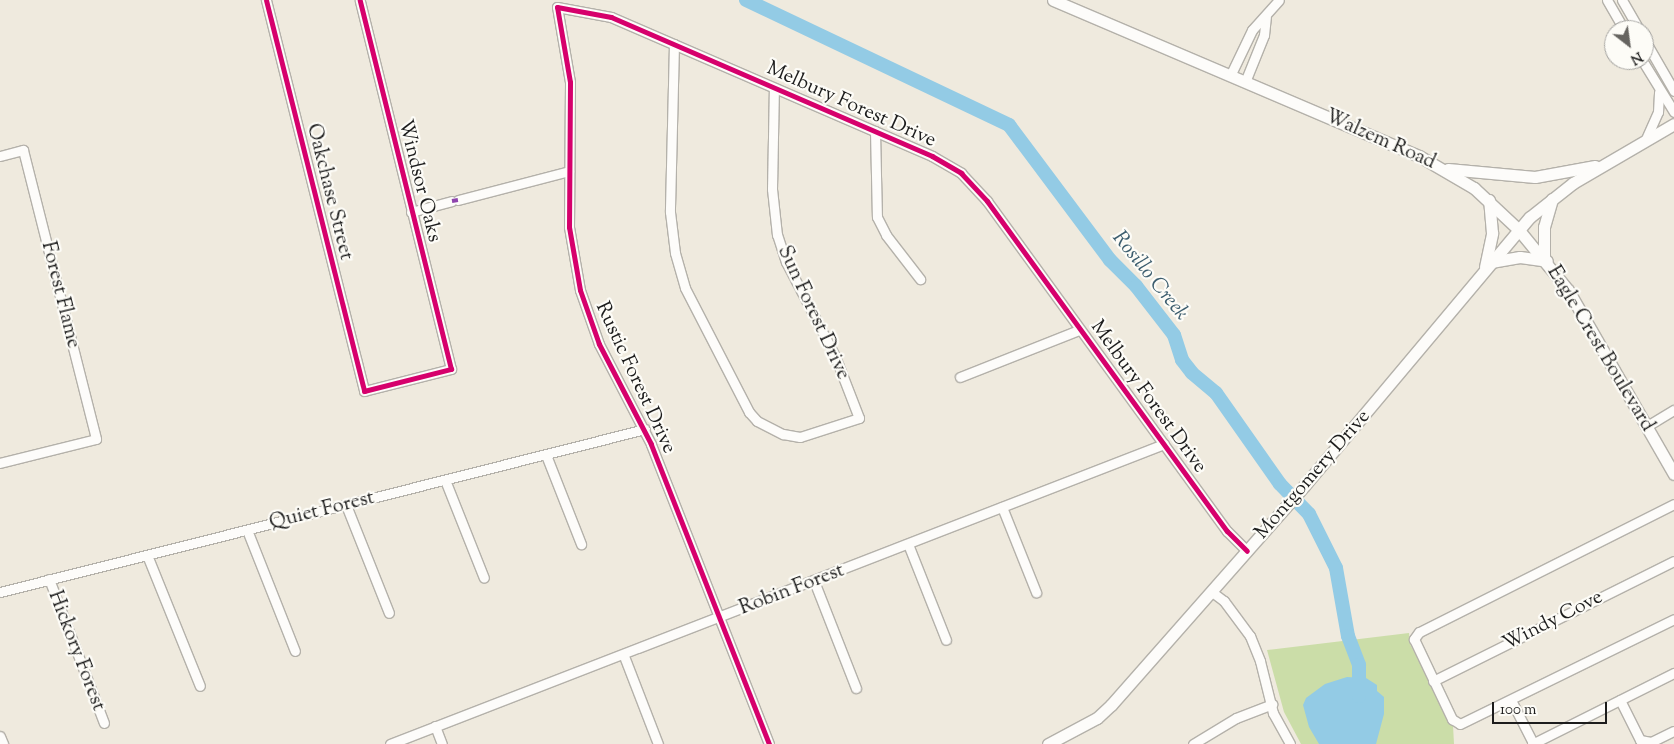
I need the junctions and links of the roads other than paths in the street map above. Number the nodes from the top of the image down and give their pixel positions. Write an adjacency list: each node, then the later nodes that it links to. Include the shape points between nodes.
1 (266, 0): 37 (street, Oakchase Street, via 364,391)
2 (360, 0): 31 (street, Windsor Oaks)
3 (1053, 0): 14 (main road, Walzem Road)
4 (1279, 0): 8 (street)
5 (1607, 0): 9 (street)
6 (1622, 0): 10 (street)
7 (557, 7): 11 (street, Melbury Forest Drive, via 611,17); 28 (street, Rustic Forest Drive, via 570,82)
8 (1266, 18): 14 (street, via 1252,30); 16 (street, via 1264,35)
9 (1618, 20)
10 (1633, 20)
11 (674, 44): 18 (street, Melbury Forest Drive); 18 (street, Sun Forest Drive, via 671,228 678,266 697,313 743,404 757,421 783,434 800,437 859,418 835,356 786,262 777,235 772,189)
12 (1654, 57): 15 (street)
13 (1648, 70): 19 (street)
14 (1230, 76): 16 (main road, Walzem Road)
15 (1665, 76): 17 (street); 20 (street)
16 (1245, 82): 27 (main road, Walzem Road)
17 (1674, 82)
18 (774, 88): 23 (street, Melbury Forest Drive)
19 (1659, 90): 21 (street); 24 (street, via 1658,112)
20 (1674, 91)
21 (1674, 112)
22 (1674, 124): 24 (main road)
23 (875, 131): 35 (street, via 877,217 886,235); 36 (street, Melbury Forest Drive, via 932,156 966,178)
24 (1645, 141): 26 (main road)
25 (0, 156): 44 (street, Forest Flame, via 23,150 96,439)
26 (1606, 163): 27 (main road, via 1534,177); 29 (main road)
27 (1446, 169): 30 (main road, Walzem Road)
28 (569, 171): 31 (street); 41 (street, Rustic Forest Drive, via 572,254 587,313 605,356)
29 (1552, 199): 32 (main road); 33 (main road, via 1544,227)
30 (1489, 200): 32 (main road, Walzem Road); 34 (main road, via 1492,233)
31 (411, 212): 37 (street, Windsor Oaks)
32 (1518, 229): 33 (main road, Eagle Crest Boulevard); 34 (main road, Montgomery Drive)
33 (1546, 260): 34 (main road, via 1520,256); 40 (main road, Eagle Crest Boulevard, via 1568,290)
34 (1488, 266): 53 (main road, Montgomery Drive)
35 (920, 279)
36 (1080, 330): 38 (street); 42 (street, Melbury Forest Drive)
37 (451, 369)
38 (960, 377)
39 (1674, 410): 40 (street)
40 (1646, 426): 45 (main road, Eagle Crest Boulevard)
41 (645, 429): 43 (street, Quiet Forest); 63 (street, Rustic Forest Drive)
42 (1164, 444): 49 (street, Robin Forest); 53 (street, Melbury Forest Drive, via 1235,541)
43 (546, 454): 46 (street, Quiet Forest); 51 (street)
44 (0, 463)
45 (1674, 474)
46 (445, 480): 47 (street, Quiet Forest); 56 (street)
47 (346, 504): 50 (street, Quiet Forest); 62 (street)
48 (1674, 504): 69 (street, via 1419,632 1414,636 1415,643)
49 (1002, 507): 52 (street, Robin Forest); 60 (street)
50 (247, 530): 54 (street, Quiet Forest); 66 (street)
51 (582, 544)
52 (908, 544): 58 (street, Robin Forest); 65 (street)
53 (1247, 551): 61 (main road, Montgomery Drive)
54 (147, 555): 57 (street, Quiet Forest); 70 (street)
55 (1674, 561): 69 (street, Windy Cove)
56 (484, 578)
57 (49, 579): 59 (street, Quiet Forest); 75 (street, Hickory Forest)
58 (814, 581): 63 (street, Robin Forest); 71 (street)
59 (0, 592)
60 (1036, 592)
61 (1212, 592): 74 (street, via 1224,601 1250,636); 84 (main road, Montgomery Drive, via 1097,718)
62 (388, 613)
63 (719, 618): 67 (street, Robin Forest); 83 (street, Rustic Forest Drive)
64 (1674, 619): 72 (street)
65 (946, 640)
66 (294, 651)
67 (624, 656): 76 (street, Robin Forest); 82 (street)
68 (1674, 674): 73 (street)
69 (1433, 682): 72 (street, via 1455,722 1477,717)
70 (200, 686)
71 (856, 688)
72 (1511, 700): 87 (street)
73 (1620, 700): 77 (street, via 1640,740 1651,742); 87 (street)
74 (1272, 704): 85 (street, via 1236,718); 86 (street)
75 (104, 723)
76 (435, 726): 80 (street, Robin Forest); 81 (street)
77 (1674, 731)
78 (0, 737): 79 (street)
79 (3, 744)
80 (390, 744)
81 (442, 744)
82 (658, 744)
83 (769, 744)
84 (1048, 744)
85 (1193, 744)
86 (1290, 744)
87 (1532, 744)

